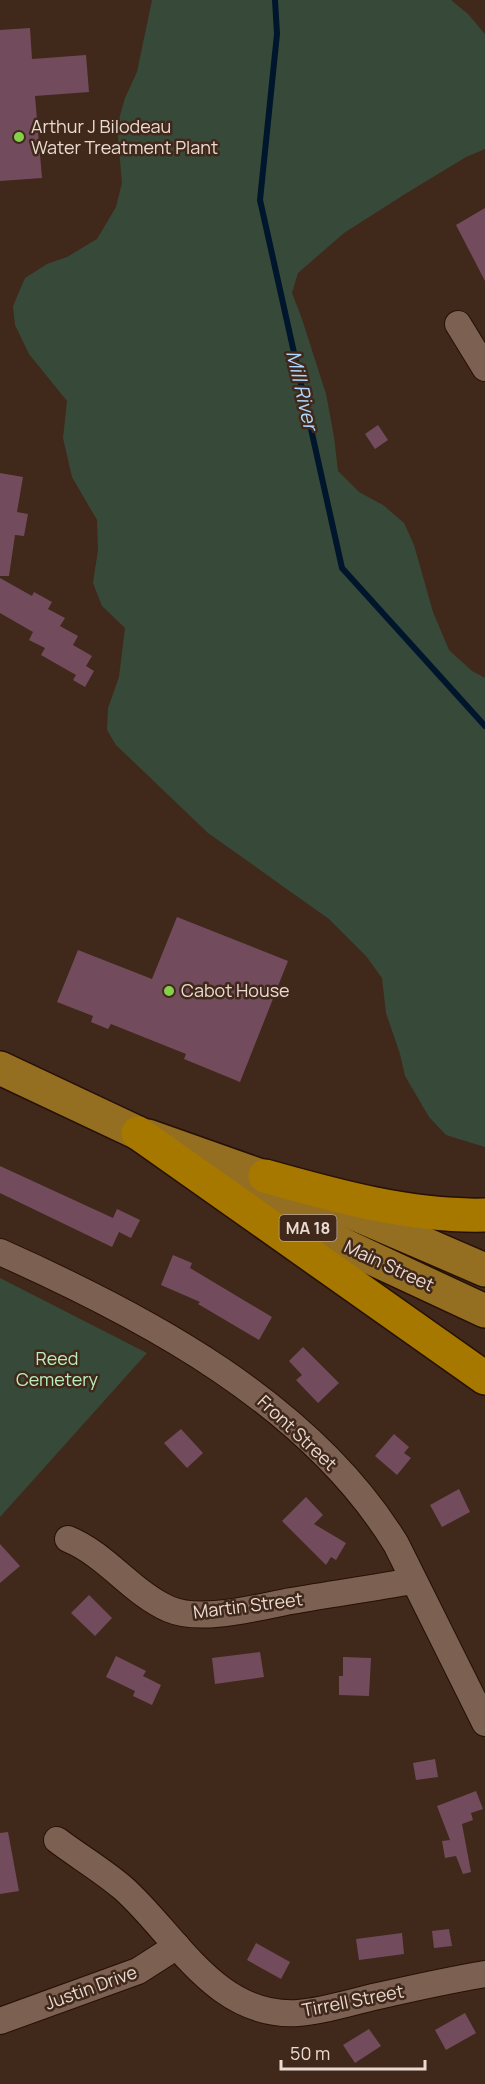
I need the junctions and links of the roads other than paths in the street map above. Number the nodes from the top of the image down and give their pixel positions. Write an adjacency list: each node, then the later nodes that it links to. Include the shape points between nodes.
1 (458, 324): 2 (street)
2 (485, 368)
3 (0, 1068): 4 (main road, Main Street / MA 18)
4 (138, 1133): 5 (main road, Main Street / MA 18); 9 (main road, Main Street / MA 18, via 290,1219); 10 (highway)
5 (265, 1176): 6 (highway, via 401,1208); 8 (main road, Main Street / MA 18)
6 (485, 1215)
7 (0, 1252): 12 (street, Front Street, via 125,1313 259,1397 360,1492 396,1544)
8 (485, 1270)
9 (485, 1311)
10 (485, 1378)
11 (68, 1539): 12 (street, Martin Street, via 90,1550 158,1603 190,1614 228,1612)
12 (413, 1581): 13 (street, Front Street)
13 (485, 1723)
14 (57, 1840): 15 (street, Tirrell Street, via 123,1888)
15 (177, 1946): 16 (street, Tirrell Street, via 232,1997 275,2012 322,2009); 17 (street, Justin Drive, via 138,1971)
16 (485, 1974)
17 (0, 2021)

